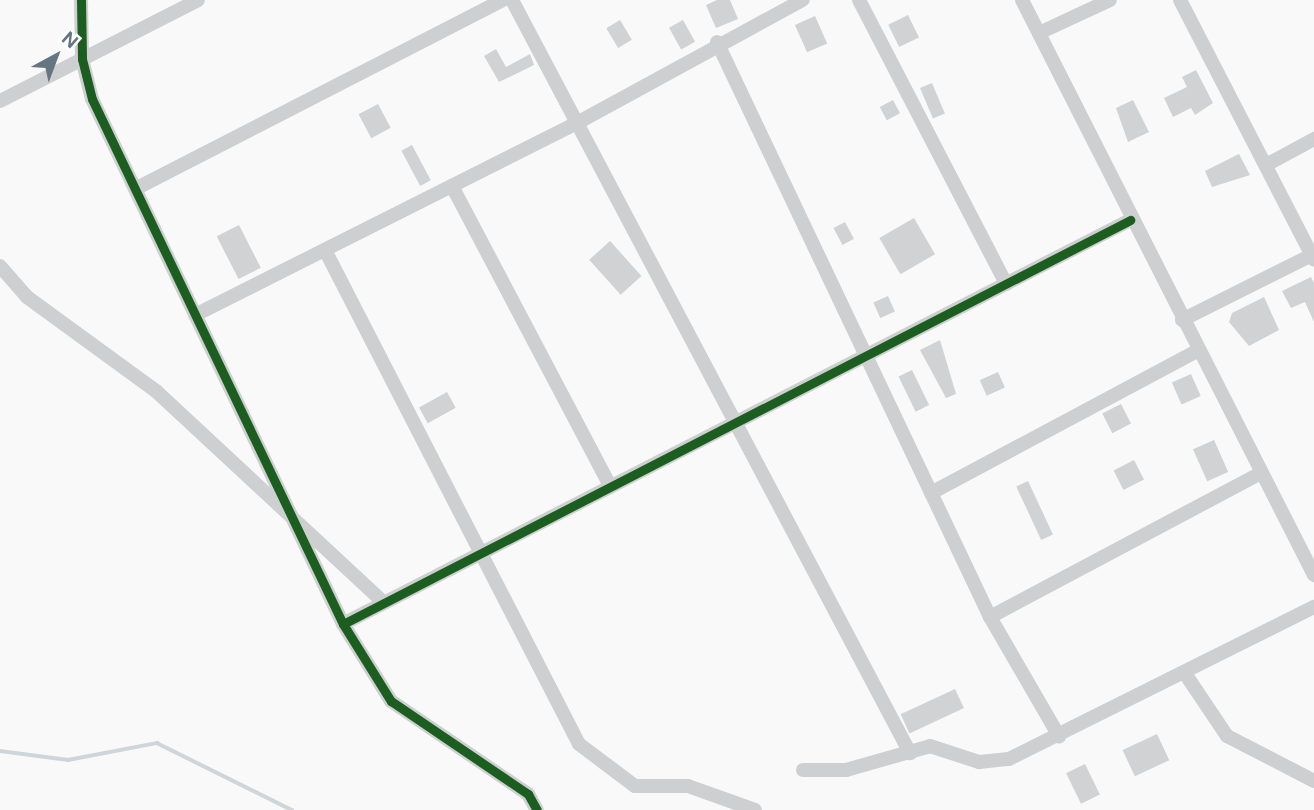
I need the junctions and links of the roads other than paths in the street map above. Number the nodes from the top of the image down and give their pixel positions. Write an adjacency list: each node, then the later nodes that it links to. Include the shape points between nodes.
1 (81, 0): 12 (street)
2 (198, 0): 12 (street)
3 (502, 0): 18 (street)
4 (512, 0): 14 (street)
5 (803, 0): 11 (street)
6 (859, 0): 23 (street)
7 (1022, 0): 10 (street)
8 (1110, 0): 10 (street)
9 (1180, 0): 16 (street)
10 (1039, 33): 19 (street)
11 (717, 42): 14 (street); 27 (street)
12 (82, 59): 13 (street); 18 (street, via 92,99)
13 (0, 101)
14 (577, 123): 17 (street); 28 (street)
15 (1314, 139): 16 (street)
16 (1266, 164): 21 (street)
17 (452, 186): 20 (street); 30 (street)
18 (135, 189): 24 (street)
19 (1130, 220): 23 (street); 25 (street)
20 (325, 250): 24 (street); 33 (street)
21 (1313, 256): 25 (street)
22 (0, 266): 32 (street, via 27,297 156,391)
23 (1006, 284): 27 (street)
24 (195, 316): 32 (street)
25 (1182, 320): 26 (street)
26 (1198, 351): 29 (street); 31 (street)
27 (866, 356): 28 (street); 31 (street)
28 (736, 423): 30 (street); 41 (street)
29 (1259, 474): 34 (street); 37 (street)
30 (611, 487): 33 (street)
31 (931, 493): 37 (street)
32 (296, 525): 35 (street); 38 (street)
33 (479, 554): 35 (street); 45 (street, via 579,744 635,786 688,786)
34 (1314, 575)
35 (384, 603): 38 (street)
36 (1314, 607): 39 (street)
37 (990, 617): 40 (street)
38 (343, 624): 44 (street, via 391,701 528,794)
39 (1184, 671): 40 (street); 43 (street, via 1227,736)
40 (1059, 736): 41 (street, via 995,762 930,746)
41 (910, 753): 42 (street, via 846,770)
42 (803, 771)
43 (1314, 781)
44 (537, 810)
45 (755, 810)

